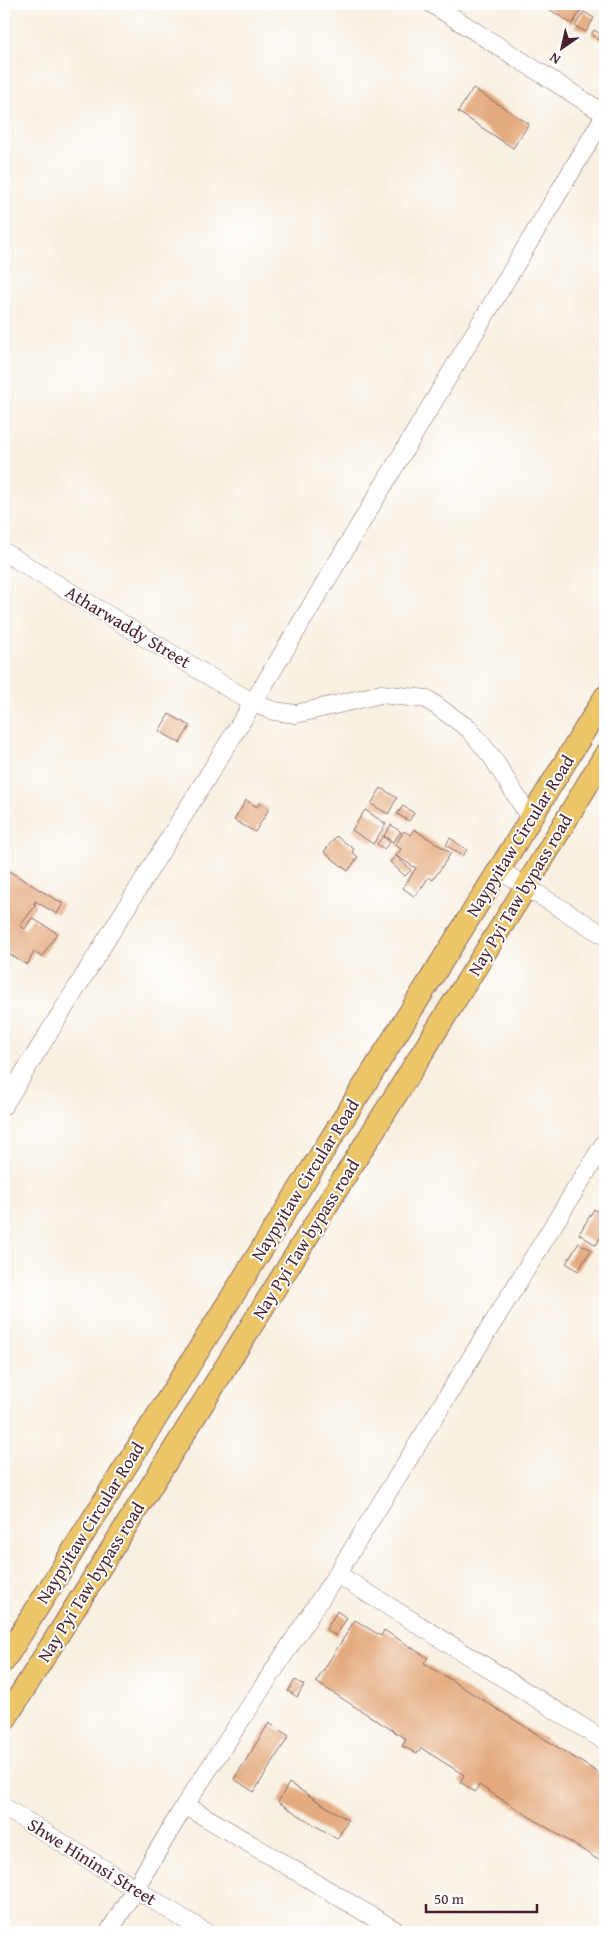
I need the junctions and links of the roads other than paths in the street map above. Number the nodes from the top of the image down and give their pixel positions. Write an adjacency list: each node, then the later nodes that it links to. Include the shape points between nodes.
1 (432, 4): 2 (street)
2 (605, 114): 5 (street)
3 (4, 552): 5 (street, Atharwaddy Street)
4 (605, 697): 7 (main road, Naypyitaw Circular Road)
5 (253, 703): 7 (street, Atharwaddy Street, via 274,712 296,714 381,694 427,699 469,728 492,757); 11 (street)
6 (605, 755): 9 (main road, Nay Pyi Taw bypass road)
7 (530, 818): 8 (main road, Naypyitaw Circular Road)
8 (499, 870): 9 (street); 14 (main road, Naypyitaw Circular Road)
9 (526, 887): 10 (street); 15 (main road, Nay Pyi Taw bypass road)
10 (605, 936)
11 (4, 1105)
12 (605, 1142): 13 (street)
13 (337, 1574): 16 (street); 17 (street)
14 (4, 1661)
15 (4, 1721)
16 (605, 1741)
17 (184, 1805): 19 (street); 22 (street)
18 (4, 1807): 19 (street, Shwe Hininsi Street)
19 (135, 1889): 20 (street); 21 (street, Shwe Hininsi Street)
20 (109, 1932)
21 (205, 1932)
22 (398, 1932)

